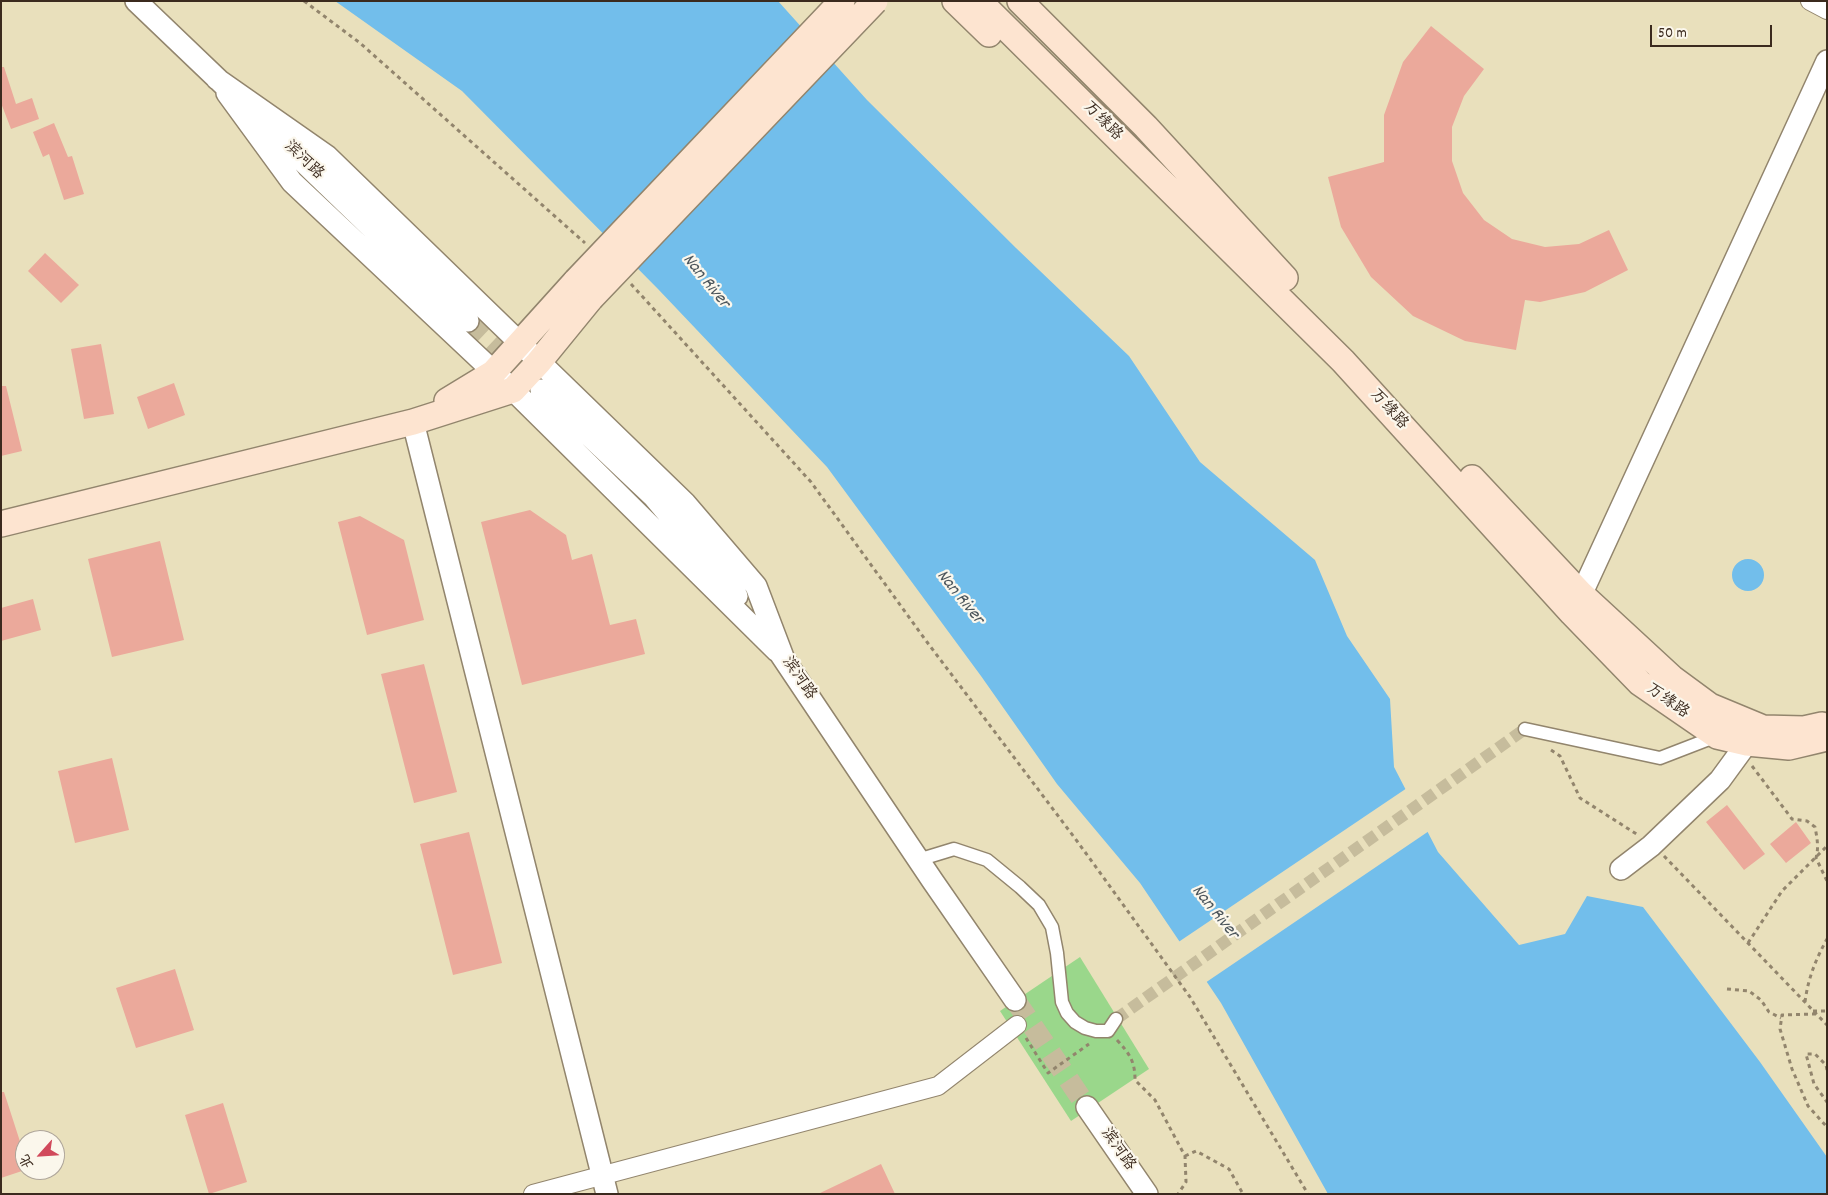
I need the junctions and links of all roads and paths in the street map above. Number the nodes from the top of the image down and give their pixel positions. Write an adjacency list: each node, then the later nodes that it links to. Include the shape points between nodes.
1 (136, 1): 12 (street, 滨河路)
2 (304, 1): 13 (path, via 360,43)
3 (842, 1): 16 (main road, bridge)
4 (875, 1): 16 (main road, bridge)
5 (955, 1): 17 (main road, via 1117,158)
6 (979, 1): 17 (main road, 万缘路)
7 (995, 1): 14 (main road, 万缘路)
8 (1020, 1): 14 (main road, via 1146,127)
9 (1810, 1): 10 (street)
10 (1827, 10)
11 (1827, 61): 26 (street)
12 (217, 79): 18 (street, 滨河路); 19 (street, via 327,156); 21 (street, via 292,182)
13 (587, 245)
14 (1285, 278): 26 (main road, 万缘路)
15 (631, 284): 61 (path, via 812,482 1190,997)
16 (583, 290): 19 (main road); 20 (main road)
17 (1294, 311): 26 (main road, 万缘路)
18 (468, 321)
19 (520, 343): 20 (street); 21 (main road)
20 (538, 363): 22 (main road); 27 (street, via 685,503 756,586)
21 (493, 373): 22 (street); 24 (main road)
22 (513, 390): 24 (main road); 27 (street)
23 (541, 390): 27 (street, 滨河路, via 654,496 728,582)
24 (413, 422): 25 (main road); 56 (street)
25 (1, 524)
26 (1577, 604): 28 (main road, 万缘路, via 1710,706 1762,728 1804,730); 30 (main road, 万缘路, via 1640,683)
27 (783, 657): 36 (street, 滨河路)
28 (1827, 724)
29 (1525, 730): 30 (street, via 1660,758); 33 (path, via 1560,756 1580,798)
30 (1717, 736): 32 (main road, 万缘路)
31 (1827, 738): 32 (main road, 万缘路, via 1789,747)
32 (1744, 747): 33 (street, via 1720,780); 35 (path, via 1792,819 1815,827 1818,838)
33 (1653, 844): 37 (street); 40 (path)
34 (1827, 846): 35 (path)
35 (1816, 858): 38 (path); 40 (path, via 1782,891)
36 (918, 860): 42 (street, 滨河路); 50 (street, via 954,848 987,860 1020,887 1039,905 1052,927 1062,1002 1067,1013 1085,1028)
37 (1621, 869)
38 (1827, 881)
39 (1827, 938): 43 (path, via 1807,983)
40 (1748, 943): 43 (path)
41 (1727, 989): 46 (path, via 1749,991 1762,1000 1769,1012)
42 (1015, 1000)
43 (1805, 1002): 45 (path)
44 (1827, 1011): 45 (path)
45 (1814, 1012): 46 (path, via 1782,1015); 48 (path)
46 (1781, 1018): 54 (path, via 1780,1030 1808,1106)
47 (1116, 1019): 50 (street)
48 (1827, 1025)
49 (1017, 1026): 50 (path, via 1048,1072); 56 (street, via 938,1086)
50 (1108, 1030): 55 (path, via 1126,1049 1135,1066 1135,1080 1156,1100)
51 (1827, 1070): 52 (path, via 1815,1054 1806,1054 1814,1084)
52 (1827, 1102)
53 (1087, 1107): 58 (street, 滨河路)
54 (1827, 1127)
55 (1185, 1156): 59 (path, via 1186,1182); 60 (path, via 1196,1151 1229,1168)
56 (605, 1185): 57 (street)
57 (533, 1194)
58 (1147, 1194)
59 (1178, 1194)
60 (1243, 1194)
61 (1308, 1194)

